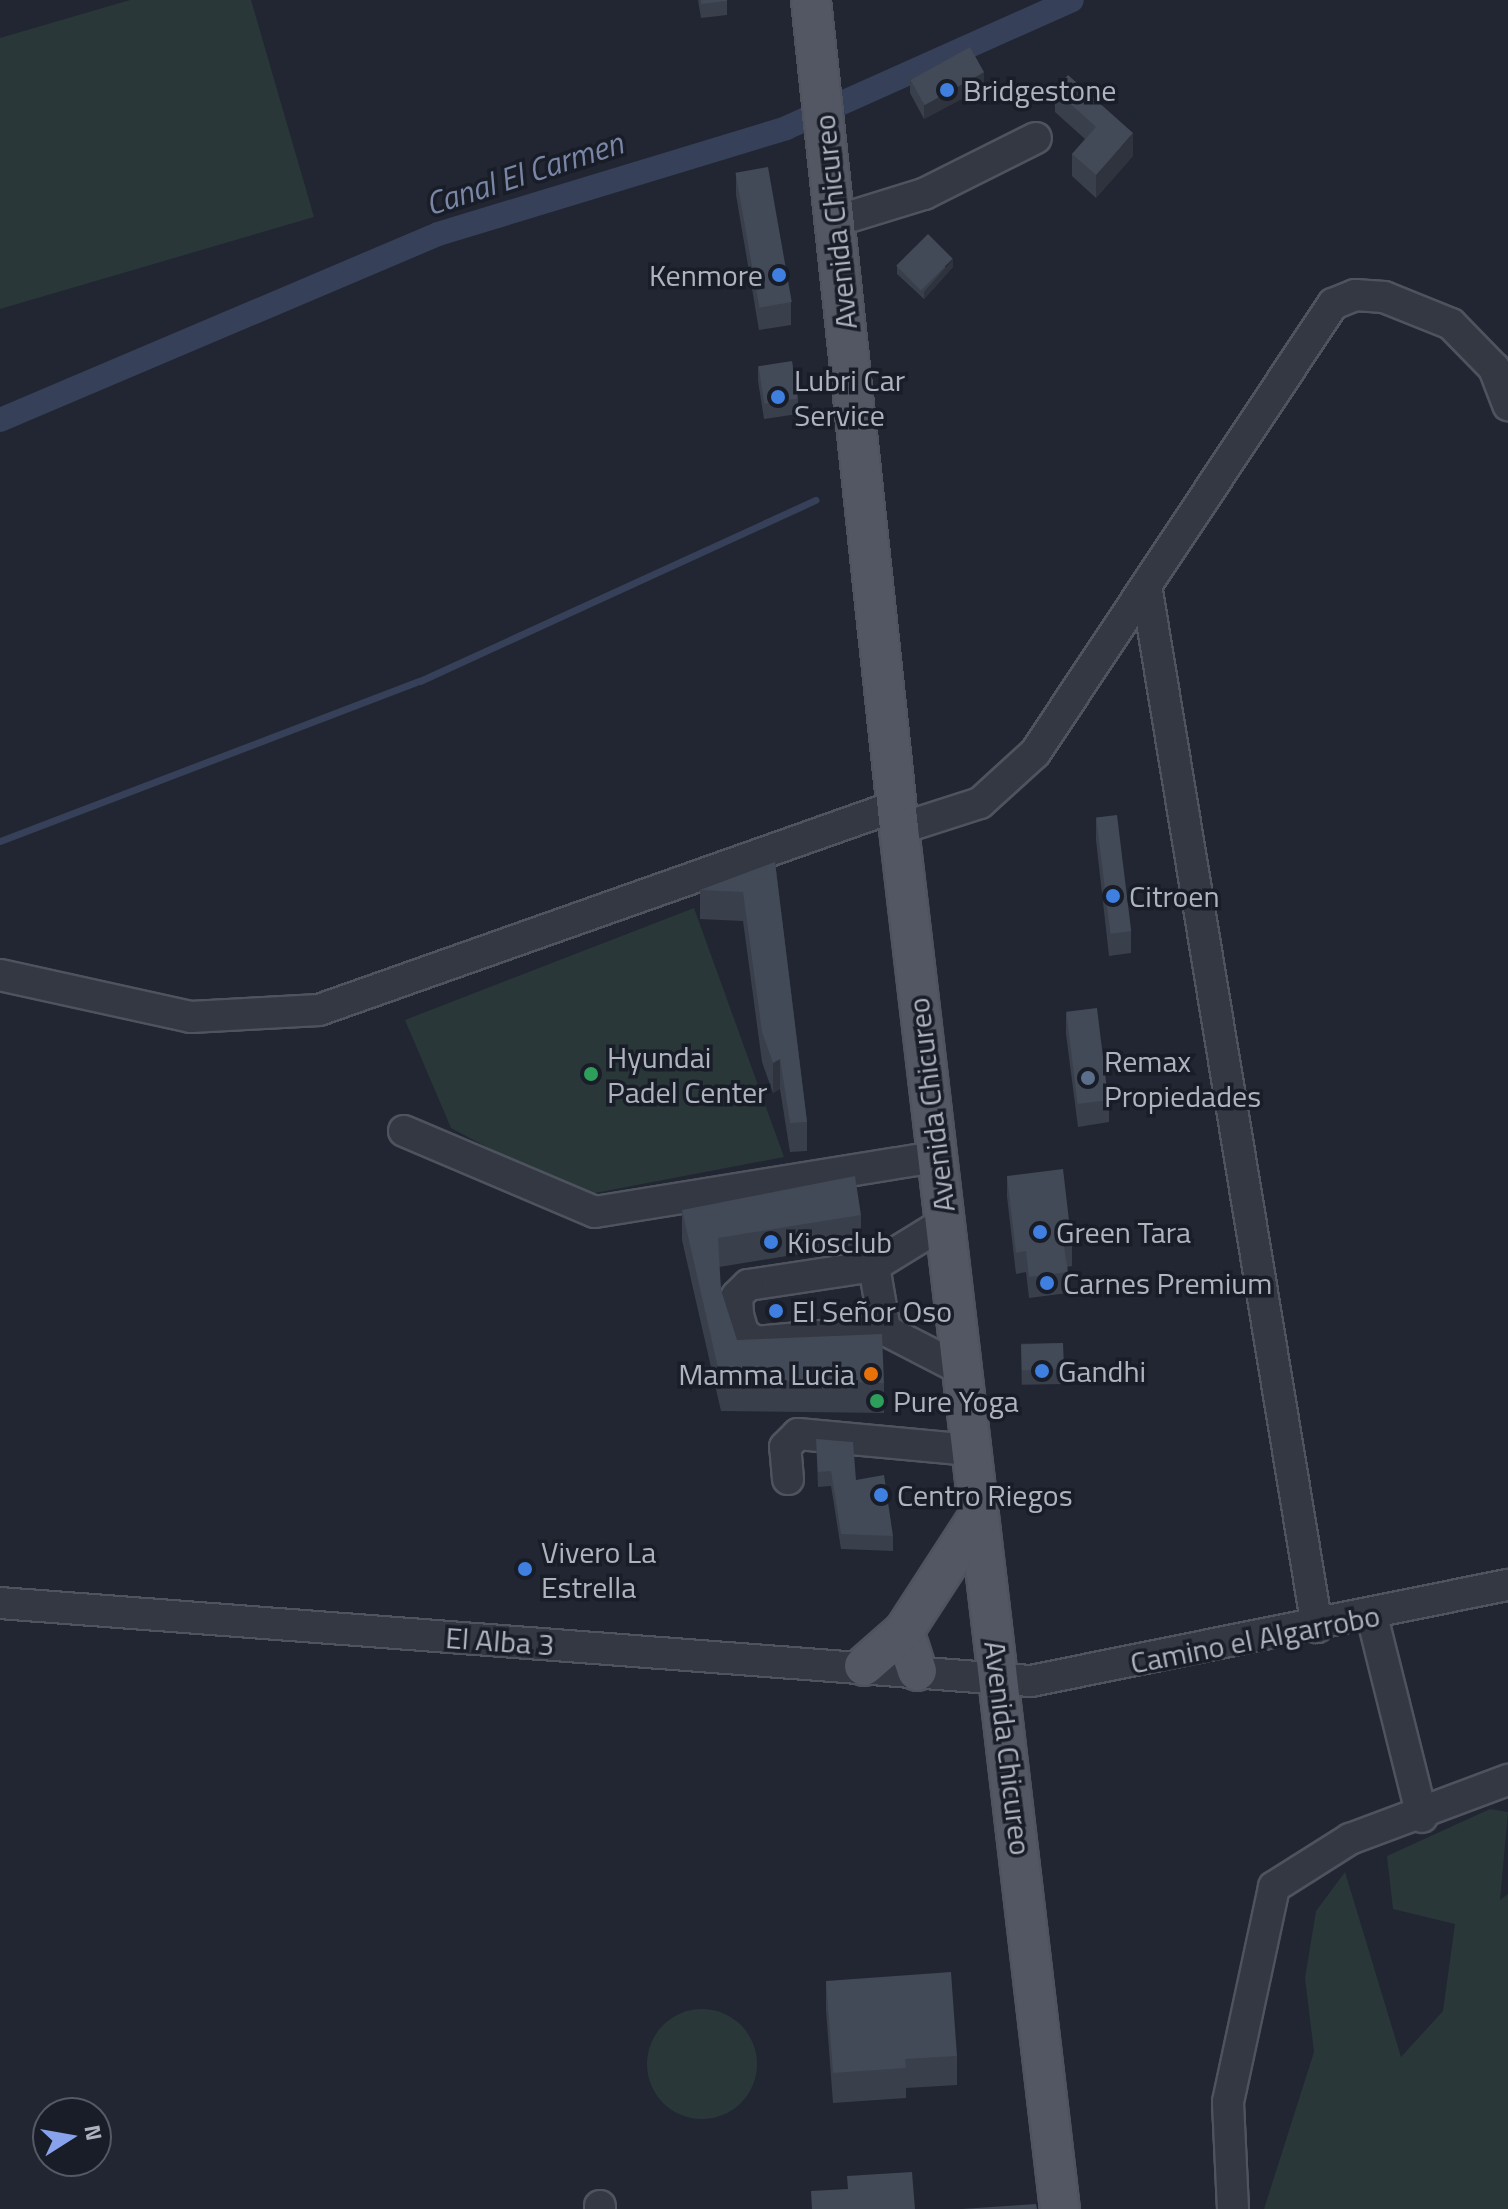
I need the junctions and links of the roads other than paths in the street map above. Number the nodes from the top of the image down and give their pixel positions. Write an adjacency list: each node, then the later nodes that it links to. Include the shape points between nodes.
1 (811, 0): 3 (main road, Avenida Chicureo)
2 (1036, 138): 3 (street, via 924,194)
3 (836, 221): 6 (main road, Avenida Chicureo)
4 (1508, 405): 5 (street, via 1494,368 1451,324 1384,297 1344,298 1312,327)
5 (1147, 591): 6 (street, via 1018,773 961,813); 20 (street)
6 (898, 818): 7 (street, via 319,1010 191,1017); 9 (main road, Avenida Chicureo)
7 (0, 975)
8 (404, 1131): 9 (street, via 595,1212)
9 (936, 1157): 10 (main road, Avenida Chicureo)
10 (944, 1223): 11 (street); 13 (main road, Avenida Chicureo)
11 (874, 1266): 12 (street); 12 (street, via 748,1285 737,1296 738,1315 743,1333 756,1342)
12 (885, 1330): 13 (street)
13 (961, 1369): 14 (main road, Avenida Chicureo)
14 (970, 1450): 15 (street, via 798,1434 785,1447); 16 (main road, Avenida Chicureo)
15 (788, 1479)
16 (978, 1517): 21 (main road); 24 (main road, Avenida Chicureo)
17 (1508, 1585): 19 (street, Camino el Algarrobo)
18 (0, 1603): 22 (street, El Alba 3)
19 (1372, 1616): 20 (street, Camino el Algarrobo); 26 (street)
20 (1317, 1627): 24 (street, Camino el Algarrobo, via 1066,1677)
21 (904, 1631): 22 (main road); 23 (main road)
22 (864, 1666): 23 (street, El Alba 3)
23 (917, 1671): 24 (street, El Alba 3)
24 (1001, 1679): 27 (main road, Avenida Chicureo)
25 (1508, 1780): 26 (street)
26 (1422, 1817): 28 (street, via 1350,1839 1274,1887 1228,2102)
27 (1060, 2209)
28 (1233, 2209)

